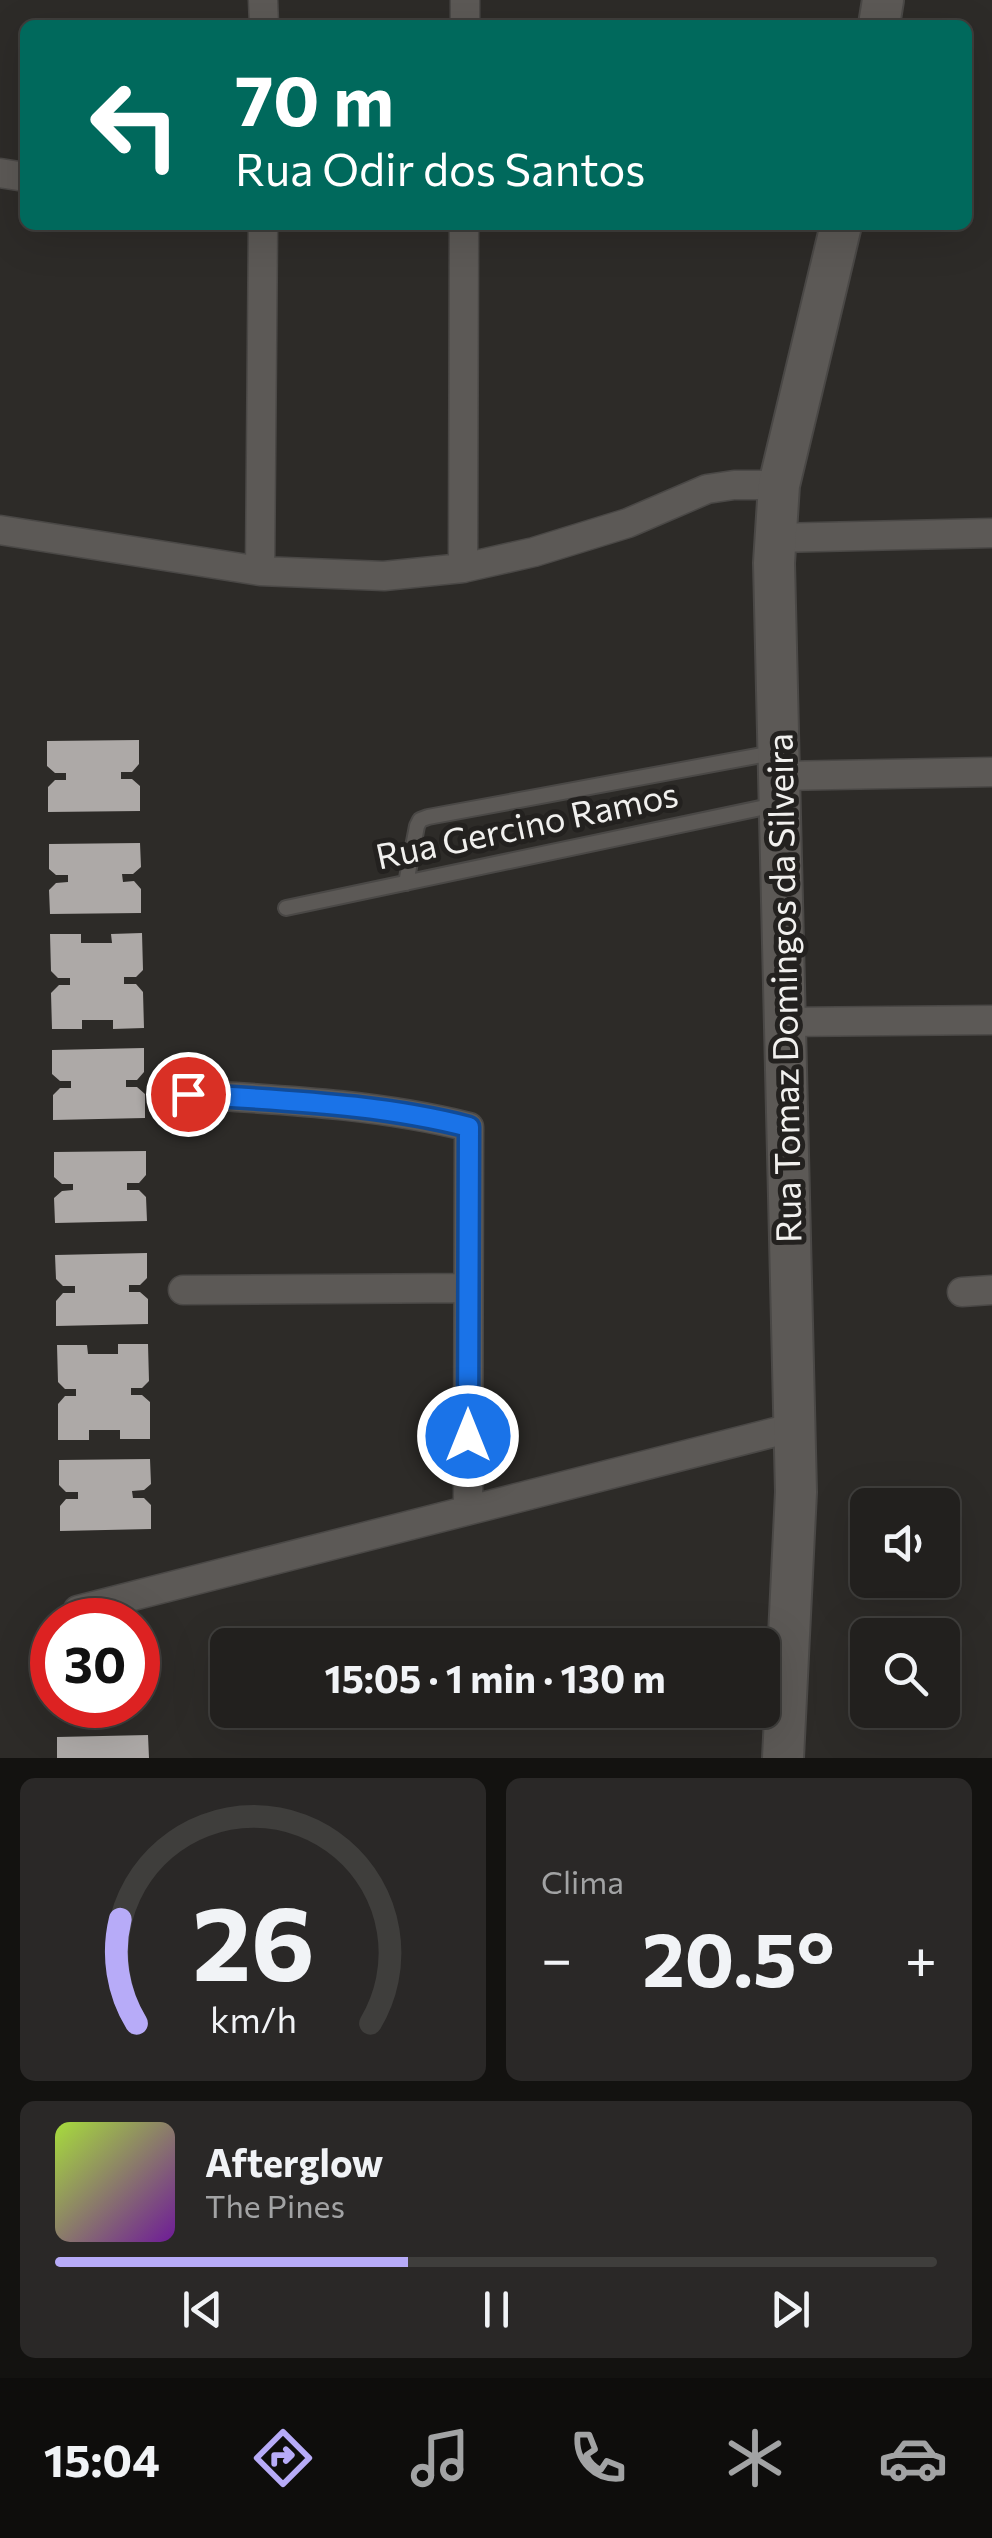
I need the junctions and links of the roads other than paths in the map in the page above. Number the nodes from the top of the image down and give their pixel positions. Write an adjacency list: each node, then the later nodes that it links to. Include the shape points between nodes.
1 (263, 230): 9 (street)
2 (464, 230): 8 (street)
3 (840, 230): 4 (main road, Rua Tomaz Domingos da Silveira)
4 (779, 485): 7 (main road, Rua Tomaz Domingos da Silveira); 8 (street, via 707,489 581,539)
5 (0, 530): 9 (street)
6 (992, 533): 7 (street)
7 (775, 538): 11 (main road, Rua Tomaz Domingos da Silveira)
8 (463, 568): 9 (street, via 384,576)
9 (260, 570)
10 (992, 772): 11 (street)
11 (780, 777): 12 (lane, Rua Gercino Ramos); 12 (lane, via 428,817 417,826); 15 (main road, Rua Tomaz Domingos da Silveira)
12 (406, 883): 13 (lane, Rua Gercino Ramos)
13 (286, 908)
14 (992, 1020): 15 (street)
15 (786, 1022): 21 (main road, Rua Tomaz Domingos da Silveira)
16 (188, 1094): 17 (street, via 368,1107 469,1127)
17 (468, 1288): 18 (street); 22 (street)
18 (183, 1290)
19 (992, 1290): 20 (street)
20 (962, 1292)
21 (795, 1427): 22 (street); 24 (main road, Rua Tomaz Domingos da Silveira)
22 (468, 1510): 23 (street)
23 (125, 1598)
24 (789, 1754)

